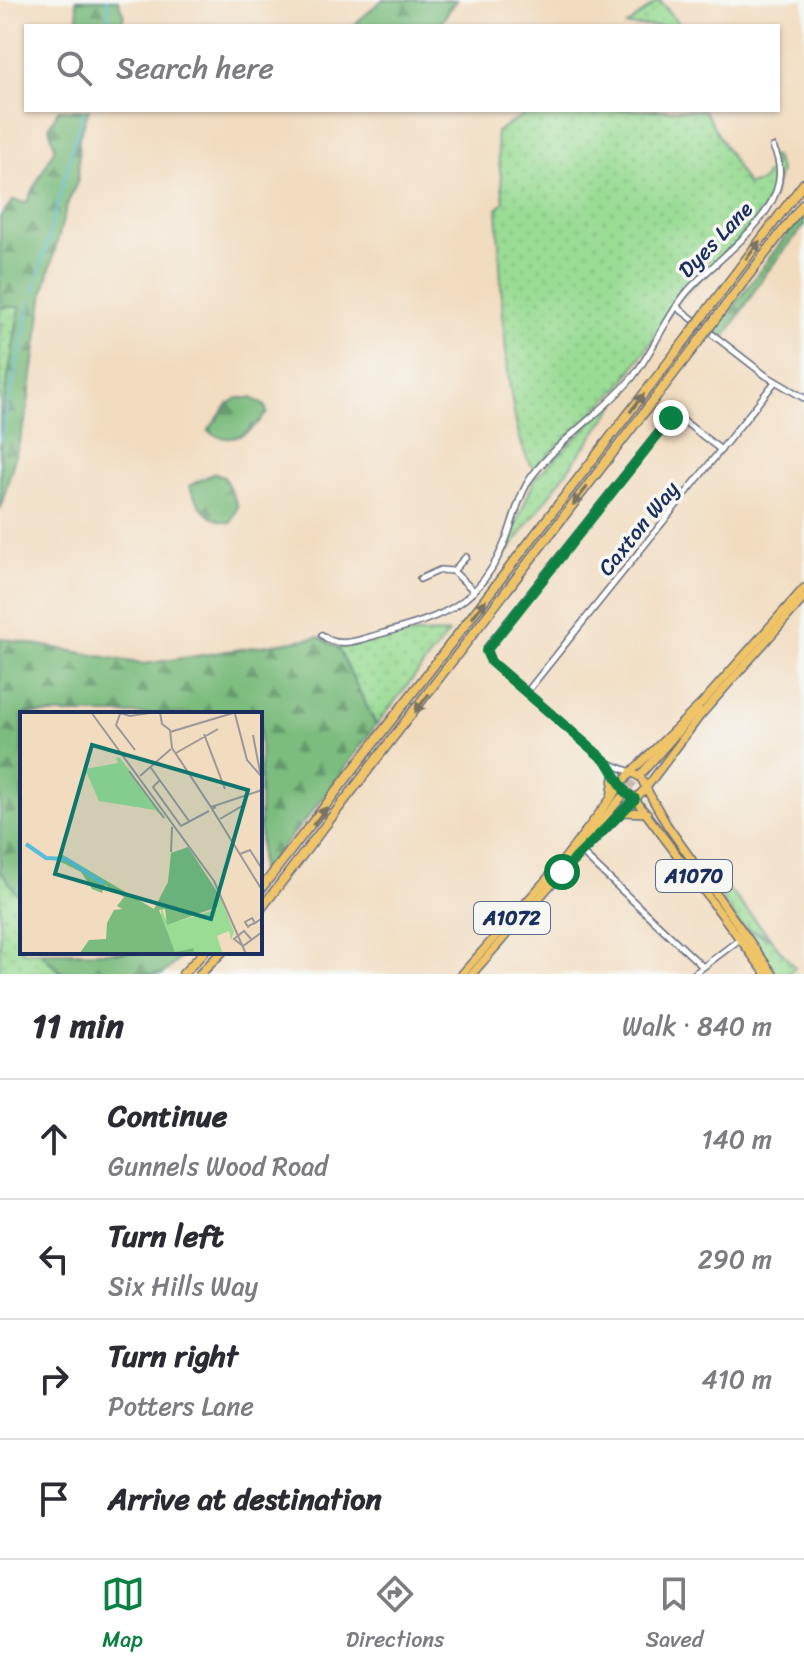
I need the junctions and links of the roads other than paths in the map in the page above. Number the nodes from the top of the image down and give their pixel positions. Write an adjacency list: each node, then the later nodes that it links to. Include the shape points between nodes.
1 (773, 147): 4 (street, Dyes Lane, via 781,170 775,195 742,239)
2 (804, 183): 32 (highway, one-way to 2, bridge)
3 (804, 203): 33 (highway, one-way to 33, bridge)
4 (677, 307): 5 (street); 12 (street, Dyes Lane, via 633,377 533,474 500,553)
5 (775, 382): 6 (street); 7 (street, Caxton Way)
6 (804, 398)
7 (721, 450): 15 (street, Caxton Way); 15 (street, via 681,419 668,420 489,644 486,655)
8 (466, 557): 9 (street)
9 (453, 571): 10 (street, via 440,570); 12 (street)
10 (420, 579)
11 (804, 588): 16 (main road, A1072)
12 (474, 591): 14 (street, Dyes Lane, via 444,615 342,643)
13 (804, 598): 17 (main road, A1072)
14 (325, 637)
15 (526, 693): 19 (street)
16 (701, 704): 18 (main road, A1072); 20 (main road, A1072)
17 (700, 716): 18 (main road, A1072); 24 (main road, A1072)
18 (688, 725): 21 (main road, A1072)
19 (608, 763): 20 (street); 22 (street)
20 (631, 772): 23 (main road, A1072); 24 (main road)
21 (642, 773)
22 (614, 777): 23 (street); 27 (main road)
23 (621, 787): 26 (main road); 27 (main road, A1072)
24 (646, 788): 26 (main road, A1072); 44 (main road, A1070)
25 (621, 798): 31 (main road, A1072)
26 (635, 799): 28 (main road, A1072); 29 (main road, A1070)
27 (610, 800): 31 (main road, A1072)
28 (622, 812): 29 (main road); 30 (main road, A1072)
29 (647, 813): 34 (main road, A1070)
30 (582, 853): 31 (main road, A1072); 37 (street)
31 (561, 867): 40 (main road, A1072); 41 (main road, A1072)
32 (262, 887)
33 (262, 907)
34 (740, 939): 37 (street); 43 (main road, A1070)
35 (202, 954): 38 (highway)
36 (220, 954): 39 (highway)
37 (702, 966): 42 (street)
38 (183, 974)
39 (200, 974)
40 (462, 974)
41 (472, 974)
42 (694, 974)
43 (766, 974)
44 (773, 974)

